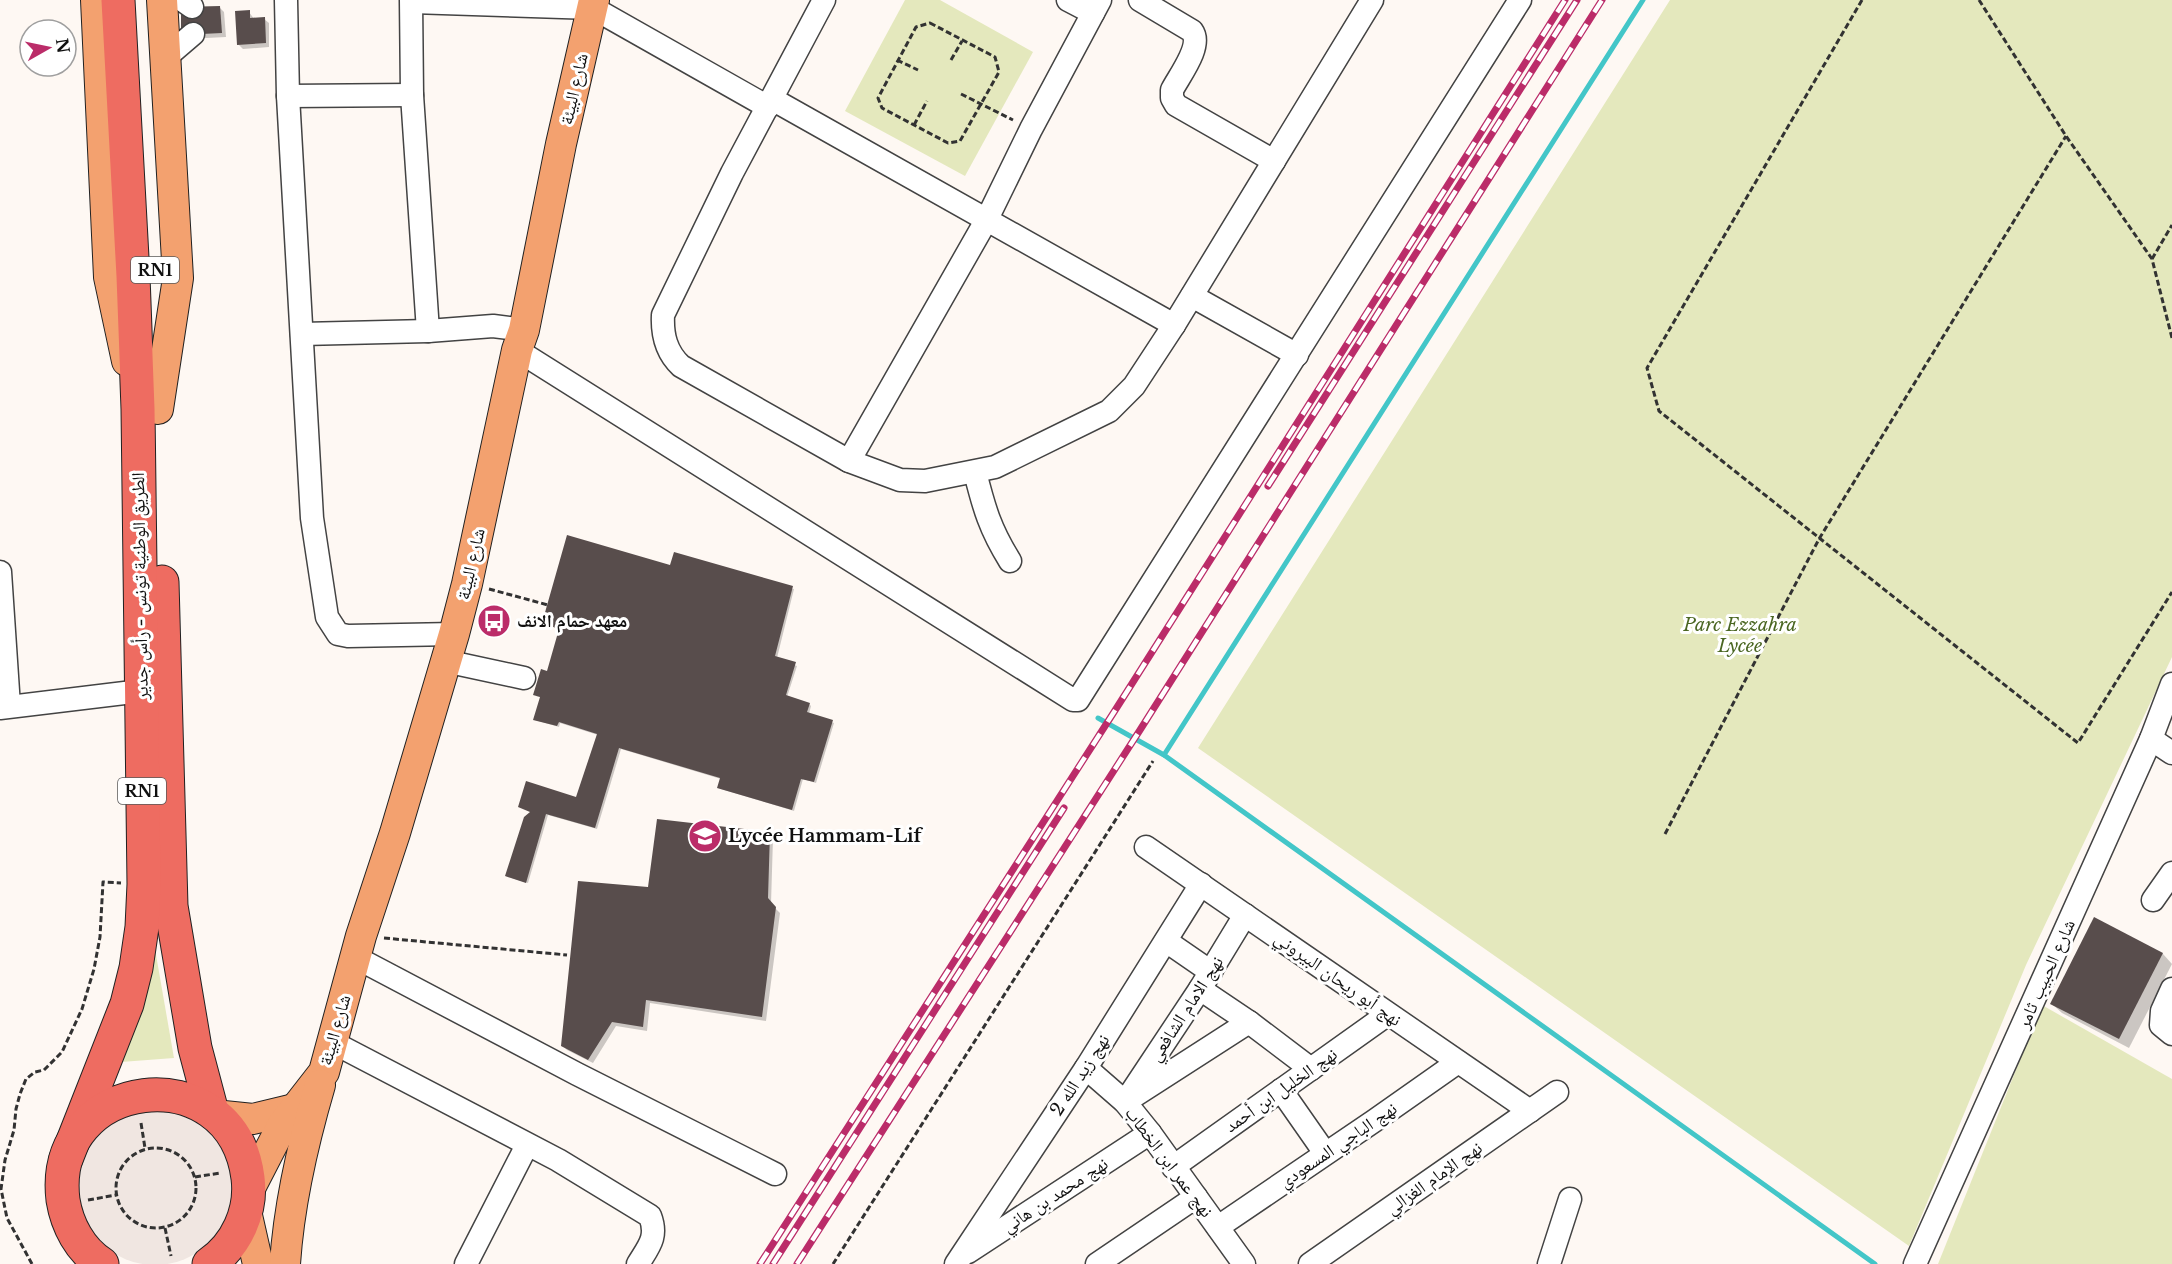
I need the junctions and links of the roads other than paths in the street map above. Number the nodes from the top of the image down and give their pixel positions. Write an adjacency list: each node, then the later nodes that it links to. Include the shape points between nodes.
1 (96, 0): 28 (main road, via 109,277)
2 (118, 0): 19 (highway, الطريق الوطنية تونس - رأس جدير / RN1)
3 (140, 0): 19 (highway, الطريق الوطنية تونس - رأس جدير / RN1)
4 (162, 0): 15 (main road)
5 (285, 0): 17 (street)
6 (824, 0): 18 (street)
7 (1068, 0): 13 (street)
8 (1140, 0): 20 (street, via 1195,36 1195,46 1172,90 1176,105)
9 (1372, 0): 20 (street)
10 (1520, 0): 27 (street)
11 (411, 1): 12 (street); 16 (street)
12 (593, 4): 18 (street); 26 (main road, شارع البيئة)
13 (1096, 7): 21 (street)
14 (193, 34): 15 (street)
15 (165, 58): 28 (main road, via 178,278)
16 (412, 95): 17 (street); 24 (street)
17 (288, 96): 25 (street)
18 (770, 103): 21 (street); 29 (street, via 663,315 662,332 673,358 681,366)
19 (136, 132): 28 (highway, الطريق الوطنية تونس - رأس جدير / RN1, via 155,272)
20 (1274, 161): 22 (street)
21 (987, 219): 23 (street); 29 (street)
22 (1192, 296): 23 (street); 27 (street)
23 (1174, 325): 30 (street, via 1134,386 1109,411 995,467)
24 (428, 331): 25 (street); 26 (street, via 494,326)
25 (302, 334): 33 (street, via 312,518 331,626 338,634 348,636)
26 (521, 340): 27 (street, via 1075,700); 33 (main road, شارع البيئة)
27 (1297, 355)
28 (148, 409): 36 (highway, الطريق الوطنية تونس - رأس جدير / RN1); 62 (highway, الطريق الوطنية تونس - رأس جدير / RN1, via 171,906 195,1048)
29 (849, 460): 30 (street, via 900,480 925,481)
30 (975, 472): 31 (street, via 986,515)
31 (1010, 561)
32 (0, 572): 37 (street)
33 (450, 648): 34 (street); 46 (main road, شارع البيئة)
34 (524, 678)
35 (2172, 684): 38 (street, شارع الحبيب ثامر)
36 (141, 692): 37 (street); 66 (highway, الطريق الوطنية تونس - رأس جدير / RN1, via 142,927 127,1004)
37 (4, 707)
38 (2151, 739): 39 (street); 75 (street, شارع الحبيب ثامر)
39 (2172, 753)
40 (1146, 847): 42 (street, نهج أبو ريحان البيروني)
41 (2172, 873): 43 (street)
42 (1201, 884): 44 (street, نهج أبو ريحان البيروني); 45 (street, نهج زيد الله 2)
43 (2153, 900)
44 (1245, 915): 47 (street, نهج الامام الشافعي); 49 (street, نهج أبو ريحان البيروني)
45 (1166, 940): 47 (street); 54 (street, نهج زيد الله 2)
46 (358, 947): 52 (main road, شارع البيئة); 68 (street, via 577,1074)
47 (1205, 981): 50 (street); 59 (street, نهج الامام الشافعي)
48 (2172, 988): 51 (street, via 2162,1011 2161,1025)
49 (1388, 1014): 53 (street, نهج أبو ريحان البيروني); 55 (street, نهج الخليل ابن أحمد)
50 (1249, 1022): 55 (street); 59 (street)
51 (2172, 1034)
52 (332, 1042): 56 (main road, شارع البيئة); 64 (street)
53 (1458, 1062): 61 (street, نهج أبو ريحان البيروني); 65 (street, نهج الباجي المسعودي)
54 (1086, 1068): 59 (street, نهج عمر ابن الخطاب); 74 (street, نهج زيد الله 2)
55 (1311, 1069): 57 (street, نهج الخليل ابن أحمد)
56 (324, 1072): 60 (main road, شارع البيئة); 78 (main road, via 294,1191)
57 (1281, 1090): 65 (street); 67 (street, نهج الخليل ابن أحمد)
58 (1557, 1092): 61 (street, نهج الإمام الغزالي)
59 (1125, 1102): 63 (street, نهج عمر ابن الخطاب)
60 (294, 1108): 62 (main road, via 254,1119); 71 (main road, شارع البيئة, via 272,1144)
61 (1530, 1111): 83 (street, نهج الإمام الغزالي)
62 (213, 1114): 66 (highway, RN1, via 169,1094 127,1098 91,1119); 71 (highway, RN1, via 238,1144 245,1162)
63 (1150, 1133): 67 (street, نهج عمر ابن الخطاب); 74 (street, نهج محمد بن هاني)
64 (527, 1145): 79 (street); 80 (street, via 650,1216 654,1235)
65 (1325, 1153): 72 (street, نهج الباجي المسعودي)
66 (66, 1160): 76 (highway, RN1, via 62,1186 65,1212 76,1237)
67 (1173, 1167): 69 (street, نهج عمر ابن الخطاب)
68 (775, 1174)
69 (1196, 1197): 72 (street, نهج عمر ابن الخطاب); 81 (street)
70 (1570, 1199): 84 (street)
71 (248, 1201): 73 (highway, via 236,1236); 77 (main road, RN1)
72 (1218, 1227): 82 (street, نهج عمر ابن الخطاب)
73 (216, 1261)
74 (958, 1261)
75 (1915, 1263)
76 (102, 1264)
77 (258, 1264)
78 (285, 1264)
79 (466, 1264)
80 (638, 1264)
81 (1096, 1264)
82 (1244, 1264)
83 (1310, 1264)
84 (1549, 1264)

